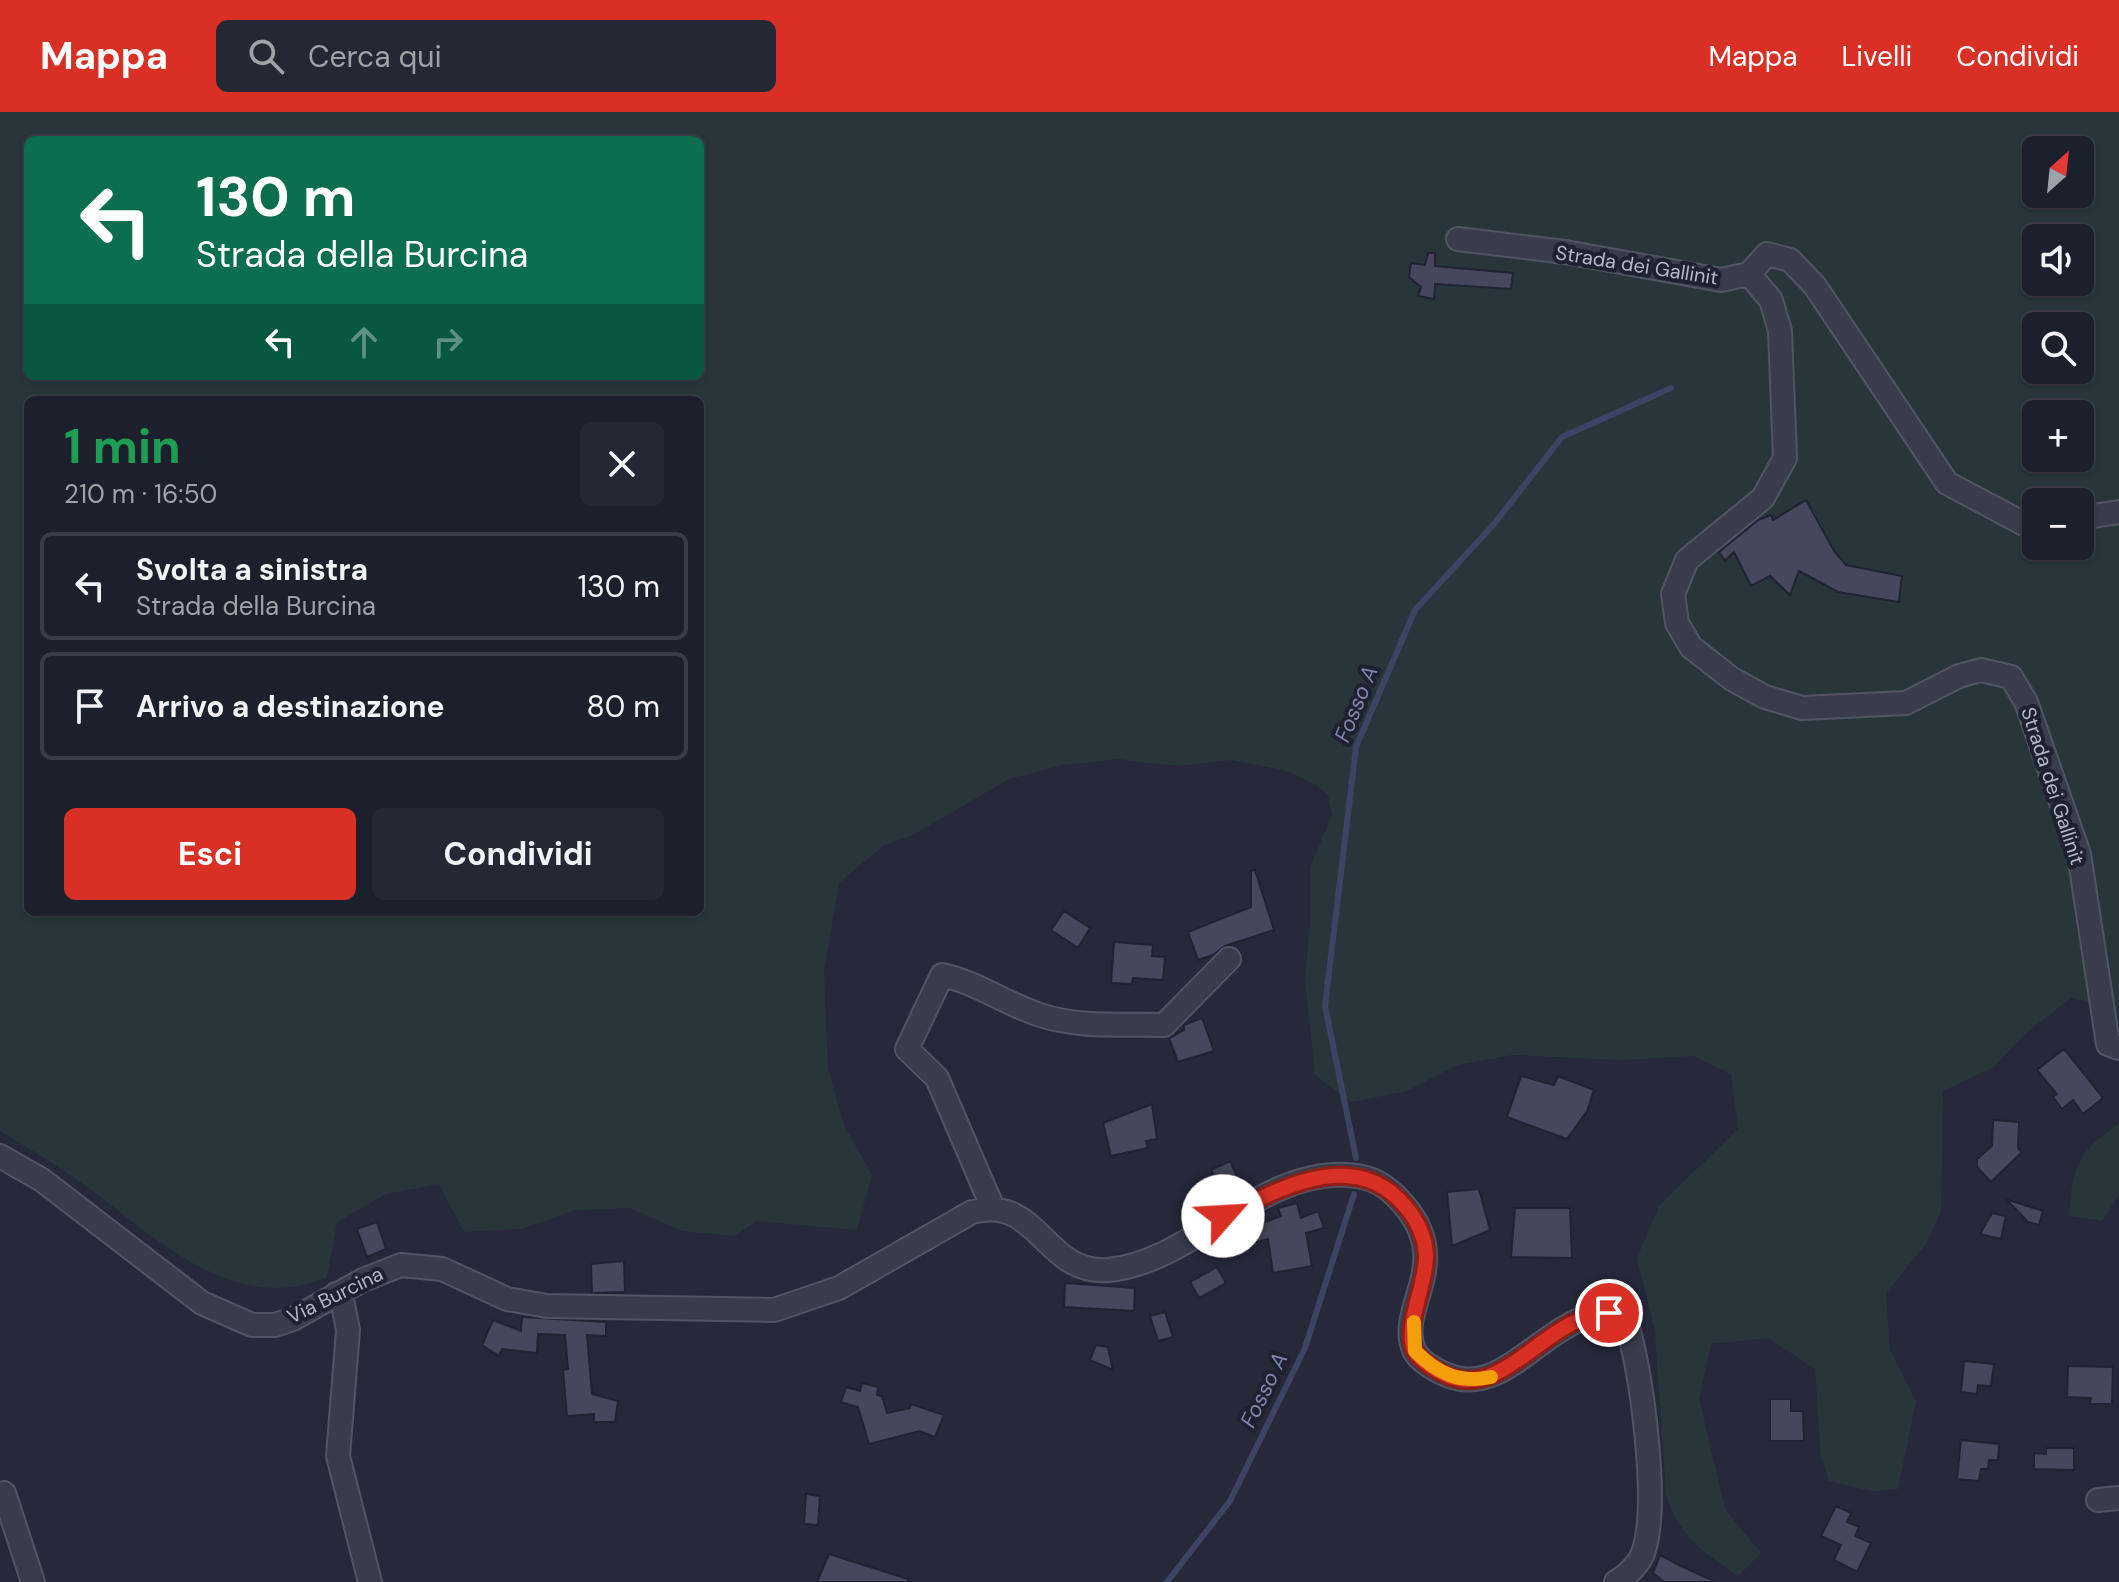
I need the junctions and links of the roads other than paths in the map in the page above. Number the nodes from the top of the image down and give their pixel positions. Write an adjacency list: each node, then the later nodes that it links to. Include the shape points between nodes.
1 (1458, 239): 2 (street, Strada dei Gallinit, via 1721,280)
2 (1749, 274): 5 (street, via 1767,254 1790,260 1815,286 1947,483); 7 (street, Strada dei Gallinit, via 1771,300 1780,331 1785,458 1763,498 1687,560 1673,594 1677,623 1691,647 1732,679 1802,708 1906,703 1981,670 2011,677 2026,702 2079,854 2108,1044)
3 (2119, 512): 4 (street)
4 (2094, 516)
5 (2022, 523)
6 (1229, 959): 9 (street, via 1164,1025 1069,1023 942,975 907,1049 937,1078)
7 (2119, 1048)
8 (0, 1156): 10 (street, Via Burcina, via 42,1180 173,1282 224,1314 252,1325 275,1325)
9 (992, 1206): 10 (street, Via Burcina, via 972,1212 839,1288 774,1310 547,1306 507,1299 442,1269 410,1265 383,1270); 14 (street, via 1019,1215 1056,1253 1088,1269 1105,1270 1154,1258 1223,1216 1295,1184 1345,1174 1370,1178 1391,1189 1421,1230 1424,1278 1412,1333 1415,1351 1430,1366 1472,1381 1491,1377 1553,1332 1591,1313 1609,1313 1629,1331 1635,1354 1648,1504 1644,1553)
10 (336, 1294): 13 (street, via 348,1330 338,1456)
11 (4, 1493): 12 (street)
12 (33, 1582)
13 (370, 1582)
14 (1616, 1582)

